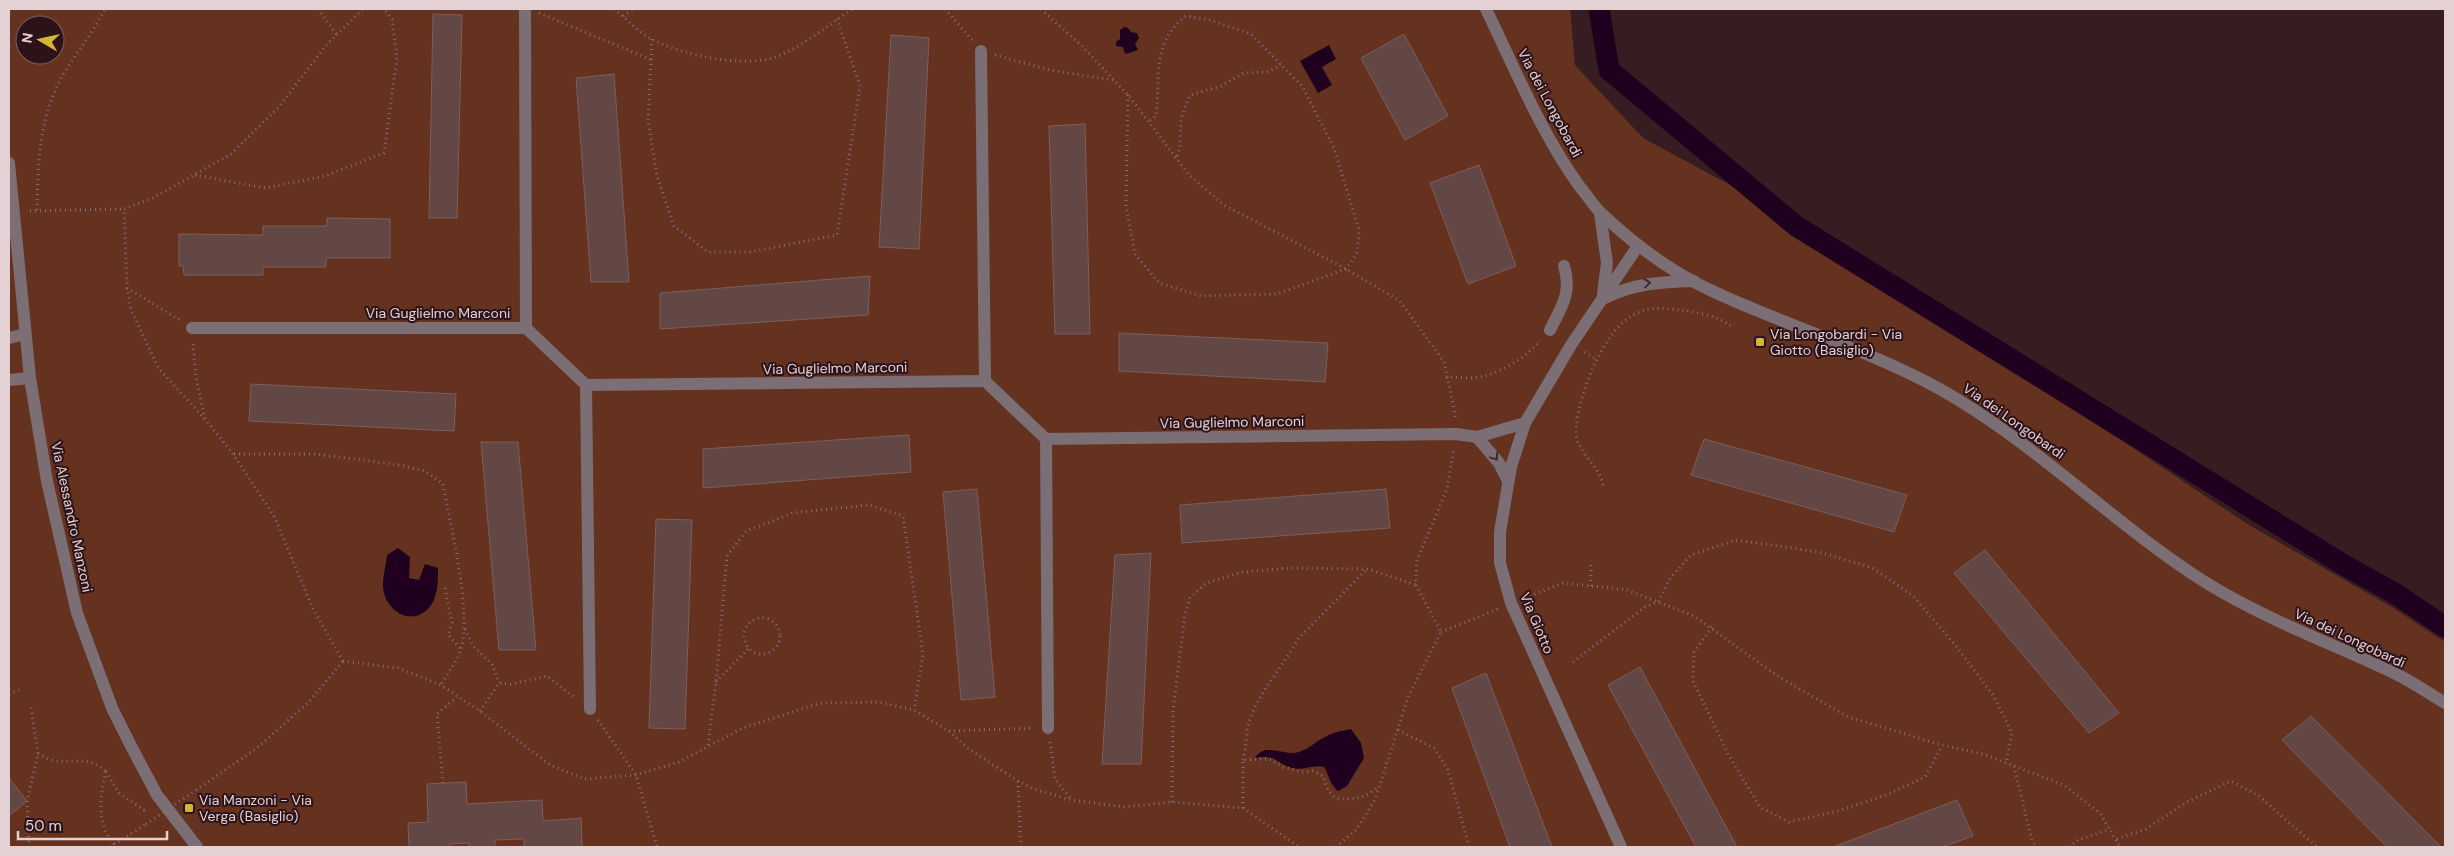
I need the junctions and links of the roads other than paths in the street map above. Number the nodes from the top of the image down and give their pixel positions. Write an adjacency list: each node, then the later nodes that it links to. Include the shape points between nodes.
1 (1486, 9): 5 (street, Via dei Longobardi, via 1563,163)
2 (531, 11): 11 (street)
3 (981, 51): 17 (street)
4 (9, 163): 13 (street, Via Alessandro Manzoni)
5 (1600, 213): 6 (street, Via dei Longobardi); 9 (street, Via Giotto, via 1607,263)
6 (1638, 246): 8 (street, Via dei Longobardi); 9 (street, Via Giotto)
7 (1564, 266): 12 (street, via 1568,279 1566,298)
8 (1694, 281): 9 (street, Via Giotto, one-way to 8, via 1623,288 1640,284); 23 (street, Via dei Longobardi, via 1936,387 1980,412 2042,456 2155,547 2206,583 2274,619 2400,676)
9 (1603, 299): 19 (street, Via Giotto, via 1571,344)
10 (192, 328): 11 (street, Via Guglielmo Marconi)
11 (526, 328): 18 (street, Via Guglielmo Marconi)
12 (1550, 330)
13 (25, 334): 14 (street); 15 (street, Via Alessandro Manzoni)
14 (9, 338)
15 (30, 378): 16 (street); 26 (street, Via Alessandro Manzoni, via 47,482 77,613 112,708 160,798)
16 (9, 380)
17 (985, 381): 18 (street, Via Guglielmo Marconi); 21 (street)
18 (586, 385): 24 (street)
19 (1525, 423): 20 (street, Via Guglielmo Marconi); 22 (street, Via Giotto)
20 (1477, 437): 21 (street, Via Guglielmo Marconi, via 1456,434); 22 (street, one-way to 22, via 1499,463)
21 (1046, 439): 25 (street)
22 (1508, 481): 27 (street, Via Giotto, via 1500,532 1500,563 1510,604)
23 (2445, 703)
24 (590, 709)
25 (1048, 728)
26 (197, 847)
27 (1621, 847)

